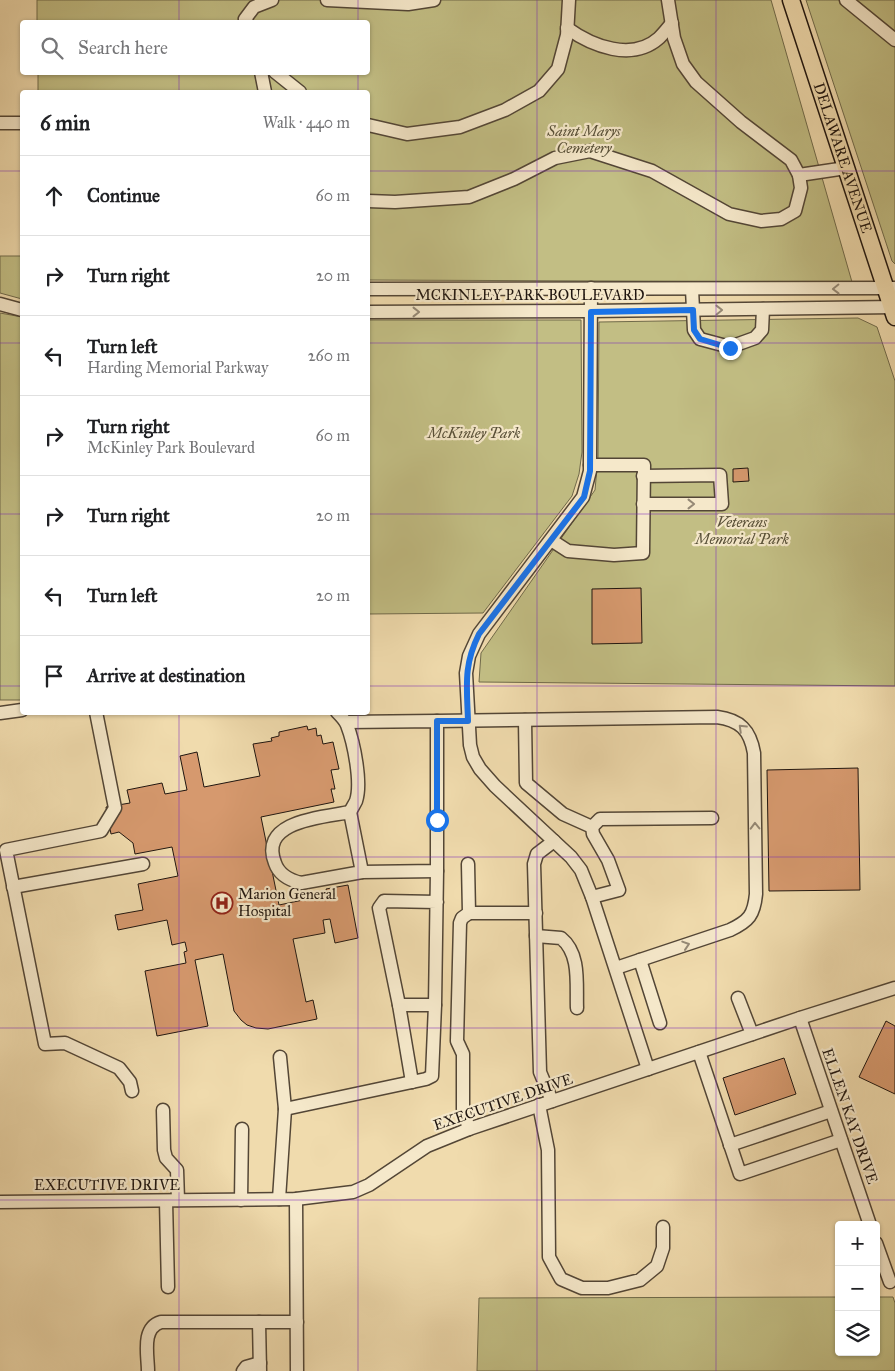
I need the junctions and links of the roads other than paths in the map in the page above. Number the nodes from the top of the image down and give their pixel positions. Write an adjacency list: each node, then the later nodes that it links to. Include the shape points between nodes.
1 (272, 0): 8 (street, via 254,7)
2 (328, 0): 3 (street, via 408,4)
3 (434, 0)
4 (569, 0): 10 (street)
5 (668, 0): 9 (street)
6 (792, 0): 19 (main road, DELAWARE AVENUE)
7 (846, 0): 11 (street)
8 (246, 20)
9 (672, 23): 10 (street, via 658,39 638,49 612,50 584,40); 20 (street, via 682,64 696,82 791,160)
10 (567, 28): 18 (street, via 558,69 539,91 505,110 460,127 424,132 407,134)
11 (895, 40)
12 (262, 75): 14 (street)
13 (279, 75): 15 (street)
14 (265, 90)
15 (298, 90)
16 (20, 122): 17 (street)
17 (0, 123)
18 (370, 126)
19 (846, 168): 20 (street); 24 (main road, DELAWARE AVENUE)
20 (799, 175): 21 (street, via 801,188 795,211 781,219 761,221 729,214 652,171 590,151 555,158 469,197)
21 (370, 202)
22 (591, 288): 23 (street, MCKINLEY PARK BOULEVARD); 25 (street, MCKINLEY PARK BOULEVARD); 32 (street)
23 (692, 288): 24 (street, MCKINLEY PARK BOULEVARD, one-way to 23); 29 (street)
24 (890, 288): 30 (main road, DELAWARE AVENUE)
25 (370, 289)
26 (0, 304): 27 (street)
27 (20, 309)
28 (763, 309): 29 (street, MCKINLEY PARK BOULEVARD, one-way to 28); 29 (street, via 762,330 755,338 730,348 700,339 694,330); 30 (street, MCKINLEY PARK BOULEVARD)
29 (693, 310): 32 (street, MCKINLEY PARK BOULEVARD)
30 (894, 310)
31 (370, 312): 32 (street, MCKINLEY PARK BOULEVARD, one-way to 32)
32 (591, 312): 33 (street)
33 (590, 465): 34 (street, via 644,465); 36 (street, via 584,497)
34 (644, 476): 35 (street); 35 (street, one-way to 34, via 722,504 720,474)
35 (643, 504): 36 (street, via 643,553 614,555 568,550)
36 (551, 540): 43 (street, via 473,646 466,673)
37 (20, 710): 38 (street)
38 (0, 713)
39 (97, 715): 52 (street, via 115,808 101,830 6,850)
40 (342, 717): 42 (street); 44 (street, via 352,741 358,786)
41 (525, 720): 43 (street); 46 (street, via 526,783 563,814); 58 (street, one-way to 41, via 730,930 750,917 755,907 752,741 739,723 728,718)
42 (437, 721): 43 (street); 50 (street)
43 (468, 721): 47 (street, via 471,751 480,769)
44 (350, 812): 51 (street); 51 (street, via 288,826 275,840 273,859 283,876 301,883)
45 (712, 818): 46 (street, via 600,819)
46 (592, 827): 53 (street, via 619,890)
47 (554, 841): 53 (street, via 581,870); 56 (street, via 537,854 534,864)
48 (142, 864): 52 (street)
49 (468, 864): 55 (street)
50 (437, 870): 51 (street); 54 (street)
51 (362, 872)
52 (13, 887): 72 (street, via 45,1044 65,1043 119,1068 130,1082)
53 (592, 898): 59 (street)
54 (437, 902): 62 (street, via 384,901 379,908); 63 (street)
55 (469, 913): 56 (street); 79 (street, via 460,923 457,1041 463,1054 463,1110)
56 (536, 913): 57 (street)
57 (536, 936): 64 (street, via 561,938 572,949); 73 (street, via 540,1072)
58 (640, 960): 59 (street); 66 (street)
59 (616, 968): 70 (street)
60 (895, 988): 65 (street, EXECUTIVE DRIVE)
61 (738, 998): 67 (street)
62 (399, 1005): 63 (street); 71 (street)
63 (435, 1005): 71 (street, via 432,1076)
64 (577, 1008)
65 (800, 1018): 67 (street, EXECUTIVE DRIVE); 77 (street, ELLEN KAY DRIVE)
66 (660, 1023)
67 (752, 1034): 68 (street, EXECUTIVE DRIVE)
68 (699, 1052): 70 (street, EXECUTIVE DRIVE); 81 (street)
69 (280, 1057): 76 (street)
70 (648, 1069): 73 (street, EXECUTIVE DRIVE)
71 (412, 1082): 76 (street)
72 (132, 1091)
73 (552, 1100): 74 (street, EXECUTIVE DRIVE)
74 (539, 1105): 79 (street, EXECUTIVE DRIVE); 88 (street, via 548,1150 549,1257 561,1278 582,1288 608,1288 640,1280 657,1266 663,1248)
75 (163, 1110): 85 (street, via 164,1150 166,1158 177,1170)
76 (284, 1110): 82 (street)
77 (831, 1111): 80 (street, ELLEN KAY DRIVE); 81 (street)
78 (242, 1129): 84 (street)
79 (469, 1129): 83 (street, EXECUTIVE DRIVE, via 428,1146 353,1192)
80 (841, 1140): 81 (street, via 740,1174); 87 (street, ELLEN KAY DRIVE)
81 (730, 1144)
82 (280, 1199): 83 (street, EXECUTIVE DRIVE); 84 (street, EXECUTIVE DRIVE)
83 (296, 1199): 93 (street)
84 (241, 1200): 85 (street, EXECUTIVE DRIVE)
85 (172, 1201): 86 (street, EXECUTIVE DRIVE); 91 (street)
86 (0, 1202)
87 (869, 1221)
88 (663, 1227)
89 (880, 1254): 90 (street)
90 (890, 1282)
91 (168, 1288)
92 (259, 1322): 93 (street); 94 (street); 95 (street, via 156,1323 148,1334)
93 (296, 1322): 97 (street)
94 (260, 1367): 96 (street)
95 (148, 1371)
96 (243, 1371)
97 (297, 1371)

